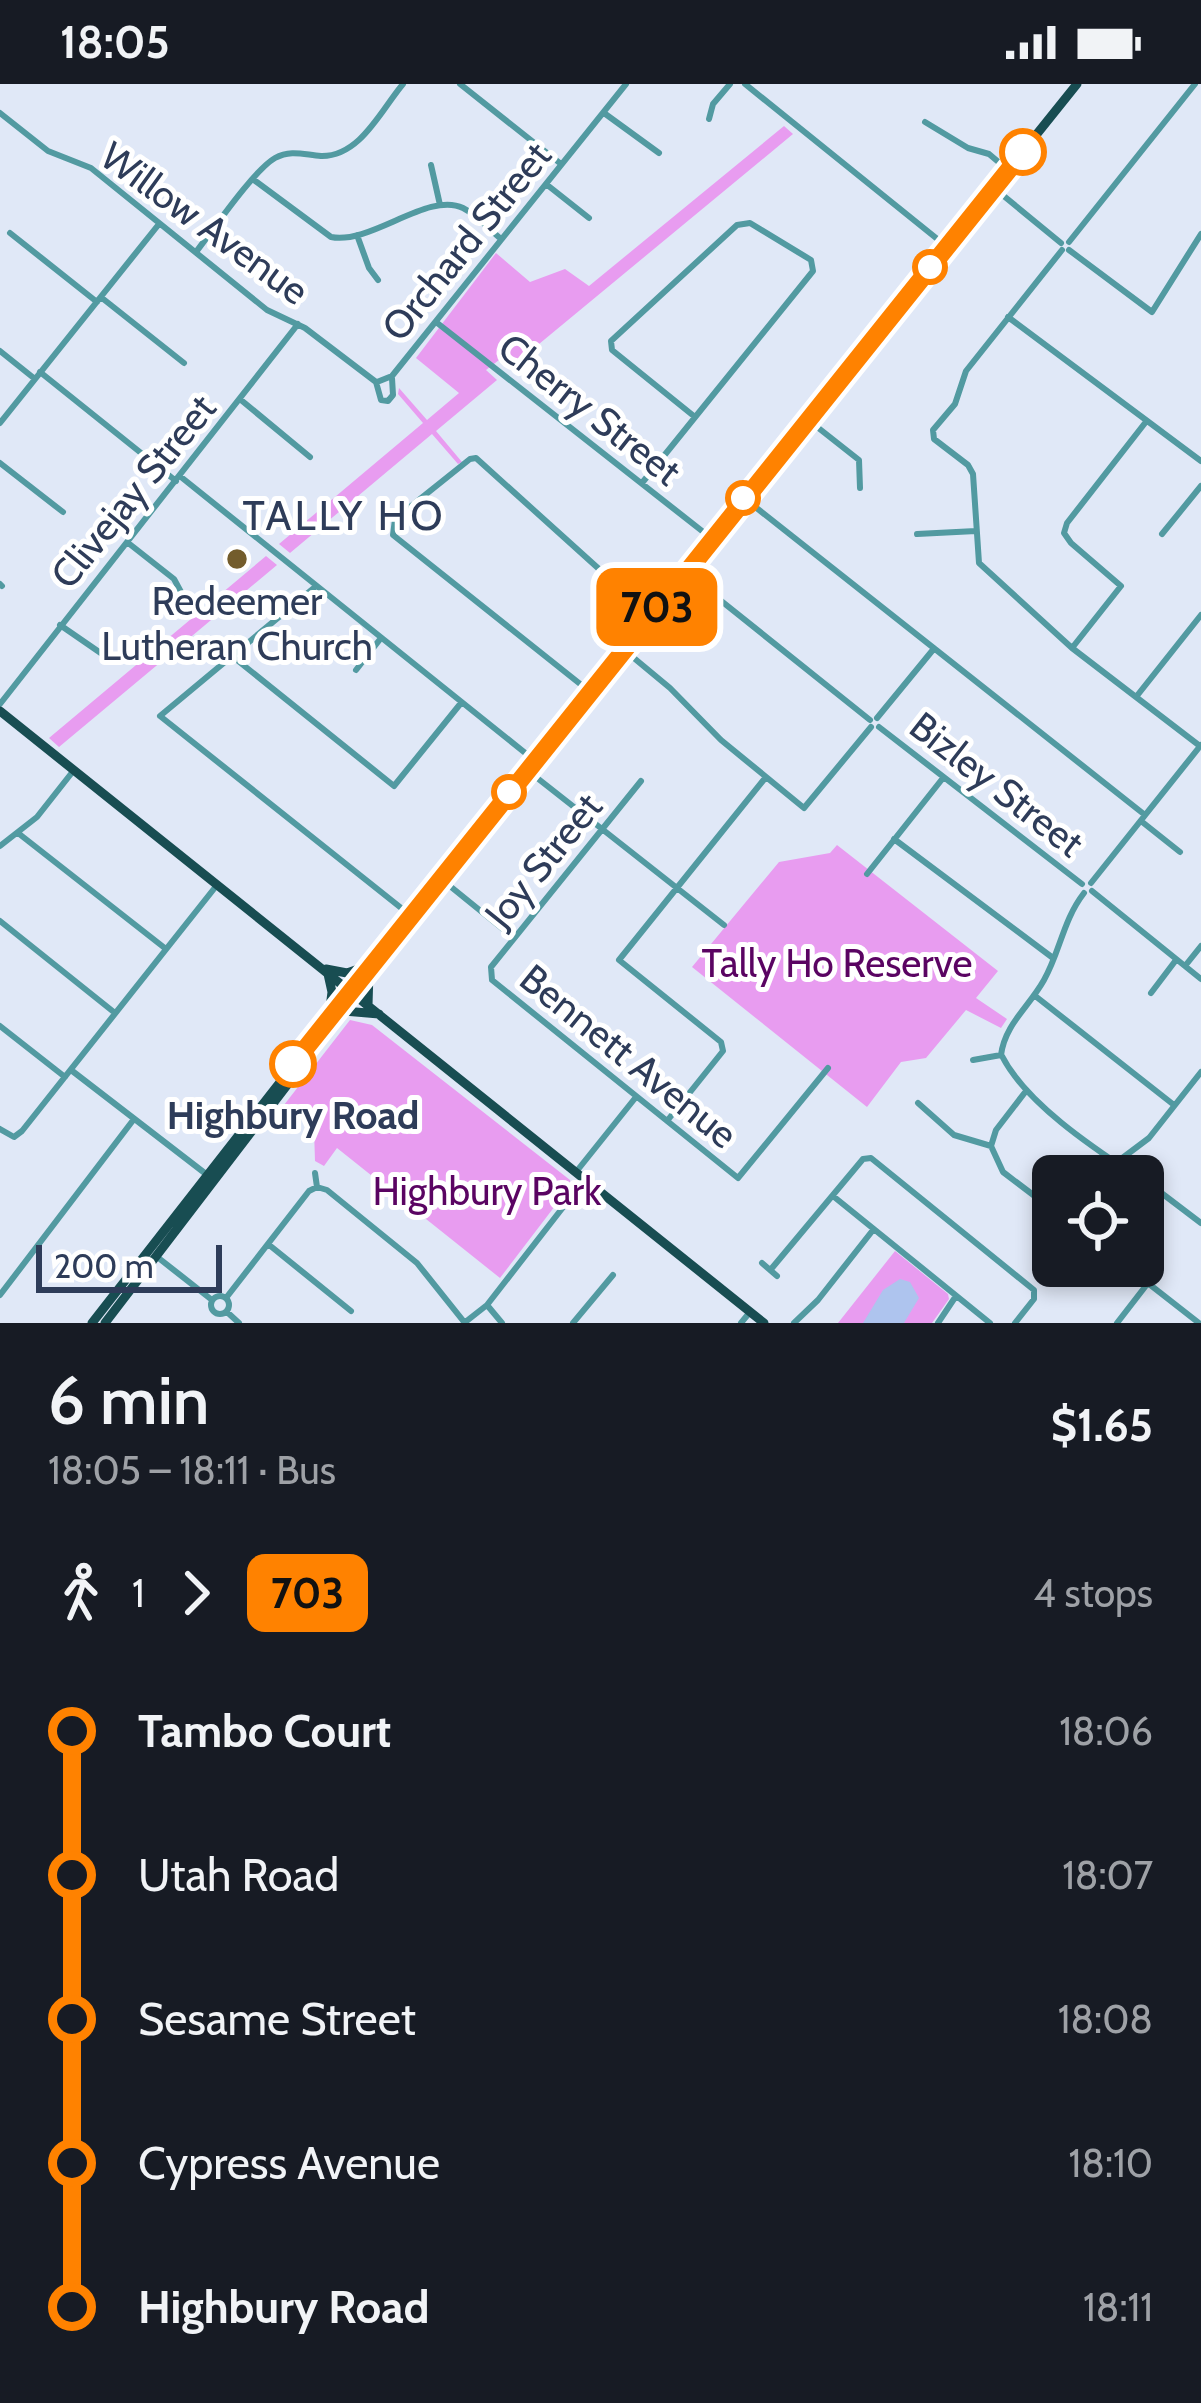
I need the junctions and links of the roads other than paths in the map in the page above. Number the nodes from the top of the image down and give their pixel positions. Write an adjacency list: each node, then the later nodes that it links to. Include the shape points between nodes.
1 (404, 84): 18 (street, via 346,151 283,154)
2 (460, 84): 15 (street)
3 (626, 84): 10 (street, Orchard Street)
4 (730, 84): 12 (street)
5 (745, 84): 9 (street)
6 (762, 84): 9 (street)
7 (1077, 84): 17 (main road)
8 (1195, 84): 29 (street)
9 (753, 91): 28 (street)
10 (604, 112): 14 (street); 15 (street, Orchard Street)
11 (0, 113): 23 (street, Willow Avenue, via 48,151 91,168)
12 (709, 119)
13 (925, 122): 17 (street)
14 (659, 153)
15 (561, 164): 19 (street, Orchard Street)
16 (431, 165): 21 (street)
17 (1008, 170): 20 (main road)
18 (254, 180): 26 (street, via 321,232); 30 (street)
19 (546, 184): 22 (street); 27 (street, Orchard Street)
20 (994, 188): 28 (main road); 29 (street)
21 (440, 205): 26 (street); 27 (street, via 466,210)
22 (589, 218)
23 (160, 224): 30 (street, Willow Avenue); 32 (street)
24 (10, 233): 32 (street)
25 (1201, 234): 29 (street, via 1152,312)
26 (358, 235): 31 (street)
27 (501, 239): 34 (street, Orchard Street)
28 (946, 246): 43 (main road)
29 (1065, 246): 33 (street)
30 (196, 252): 35 (street, Willow Avenue, via 267,310)
31 (378, 280)
32 (99, 300): 37 (street); 38 (street)
33 (1008, 317): 45 (street); 55 (street, via 933,430 974,475)
34 (436, 322): 39 (street, Orchard Street); 50 (street, Cherry Street)
35 (298, 324): 40 (street, Willow Avenue); 41 (street, Clivejay Street)
36 (0, 351): 38 (street)
37 (184, 363)
38 (38, 376): 44 (street); 49 (street)
39 (392, 376): 40 (street, Orchard Street); 40 (street, Orchard Street, via 388,401)
40 (376, 382)
41 (241, 400): 46 (street); 49 (street, Clivejay Street)
42 (695, 417): 42 (street, via 814,265 757,225 742,223 611,341 612,350); 50 (street)
43 (807, 419): 52 (street, via 859,460); 53 (main road)
44 (0, 423)
45 (1145, 423): 47 (street); 67 (street, via 1067,523 1070,543 1121,586)
46 (310, 457)
47 (1201, 461)
48 (0, 463): 54 (street)
49 (178, 478): 59 (street, Clivejay Street); 61 (street)
50 (642, 483): 58 (street, Cherry Street)
51 (1201, 486): 57 (street)
52 (860, 488)
53 (744, 498): 58 (main road); 69 (street)
54 (63, 512)
55 (976, 532): 56 (street); 67 (street, via 979,563)
56 (917, 534)
57 (1162, 534)
58 (711, 538): 60 (main road)
59 (127, 542): 62 (street); 65 (street, Clivejay Street)
60 (685, 572): 63 (main road); 77 (street, Bizley Street)
61 (315, 587): 66 (street); 71 (street)
62 (181, 592)
63 (650, 615): 68 (main road); 73 (street, via 476,458 395,519 393,536)
64 (1201, 615): 74 (street)
65 (60, 626): 70 (street); 76 (street, Clivejay Street, via 8,691)
66 (381, 638): 72 (street); 75 (street)
67 (1072, 648): 74 (street)
68 (622, 650): 73 (main road); 81 (street)
69 (932, 650): 77 (street); 84 (street)
70 (105, 656)
71 (232, 656): 75 (street, via 394,786); 95 (street, via 160,716)
72 (356, 670)
73 (590, 691): 79 (main road)
74 (1136, 697): 78 (street)
75 (461, 703): 79 (street)
76 (2, 711): 80 (main road)
77 (874, 723): 81 (street, via 804,808); 82 (street, Bizley Street)
78 (1201, 746): 84 (street)
79 (531, 765): 85 (street); 91 (main road)
80 (74, 770): 86 (street); 92 (main road)
81 (766, 777): 93 (street)
82 (944, 777): 87 (street); 94 (street, Bizley Street)
83 (641, 781): 85 (street, Joy Street)
84 (1143, 818): 89 (street); 94 (street)
85 (602, 830): 93 (street); 98 (street, Joy Street)
86 (18, 832): 88 (street); 100 (street)
87 (894, 839): 90 (street); 101 (street)
88 (0, 846)
89 (1180, 852)
90 (867, 874)
91 (440, 878): 95 (main road); 98 (street)
92 (217, 885): 100 (street); 105 (main road)
93 (676, 888): 97 (street); 126 (street, via 619,960 721,1042 723,1051)
94 (1087, 888): 101 (street); 102 (street, Bizley Street)
95 (410, 915): 103 (main road)
96 (0, 921): 112 (street)
97 (724, 925)
98 (514, 938): 106 (street, Joy Street)
99 (1201, 946): 104 (street)
100 (166, 949): 112 (street)
101 (1053, 958): 110 (street)
102 (1176, 960): 104 (street, Bizley Street); 109 (street)
103 (372, 962): 105 (main road, via 347,973); 108 (main road); 111 (main road)
104 (1185, 966): 107 (street, Bizley Street)
105 (325, 970): 108 (main road); 114 (main road)
106 (489, 974): 122 (street, Bennett Avenue)
107 (1201, 979)
108 (350, 991): 111 (main road); 114 (main road)
109 (1151, 993)
110 (1034, 995): 116 (street); 124 (street)
111 (368, 1005): 113 (main road)
112 (115, 1012): 120 (street)
113 (380, 1014): 114 (main road); 132 (main road)
114 (331, 1018): 133 (main road)
115 (0, 1027): 120 (street)
116 (1001, 1055): 117 (street); 121 (street)
117 (973, 1060)
118 (828, 1068): 126 (street, Bennett Avenue, via 738,1178)
119 (1201, 1072): 124 (street)
120 (68, 1074): 125 (street); 127 (street, via 22,1131 14,1137)
121 (1026, 1091): 128 (street); 129 (street)
122 (636, 1097): 126 (street, Bennett Avenue); 132 (street)
123 (918, 1103): 128 (street, via 954,1135)
124 (1174, 1105): 130 (street)
125 (134, 1119): 133 (street); 149 (street)
126 (667, 1121)
127 (0, 1130)
128 (991, 1146): 135 (street, via 1003,1172)
129 (1108, 1155)
130 (1126, 1155)
131 (315, 1173): 134 (street)
132 (580, 1176): 153 (street); 156 (main road)
133 (210, 1177): 142 (main road)
134 (317, 1187): 141 (street); 162 (street, via 417,1263)
135 (1032, 1194)
136 (833, 1196): 140 (street); 144 (street); 170 (street, via 871,1158 1034,1290)
137 (1164, 1196): 139 (street)
138 (1201, 1210): 139 (street)
139 (1198, 1221)
140 (874, 1229): 150 (street); 167 (street)
141 (268, 1244): 151 (street); 154 (street)
142 (152, 1253): 152 (street); 158 (main road); 159 (main road)
143 (762, 1263): 144 (street)
144 (772, 1268): 146 (street)
145 (614, 1275): 164 (street)
146 (778, 1276)
147 (1145, 1287): 171 (street)
148 (1153, 1287): 172 (street)
149 (0, 1295)
150 (956, 1296): 168 (street); 169 (street)
151 (226, 1298): 152 (street); 155 (street)
152 (212, 1300): 157 (street)
153 (487, 1305): 162 (street); 163 (street)
154 (351, 1311)
155 (227, 1312): 157 (street); 161 (street)
156 (750, 1312): 165 (street); 166 (main road)
157 (214, 1313): 160 (street)
158 (92, 1323)
159 (105, 1323)
160 (207, 1323)
161 (239, 1323)
162 (464, 1323)
163 (502, 1323)
164 (573, 1323)
165 (741, 1323)
166 (764, 1323)
167 (794, 1323)
168 (938, 1323)
169 (990, 1323)
170 (1015, 1323)
171 (1118, 1323)
172 (1199, 1323)

